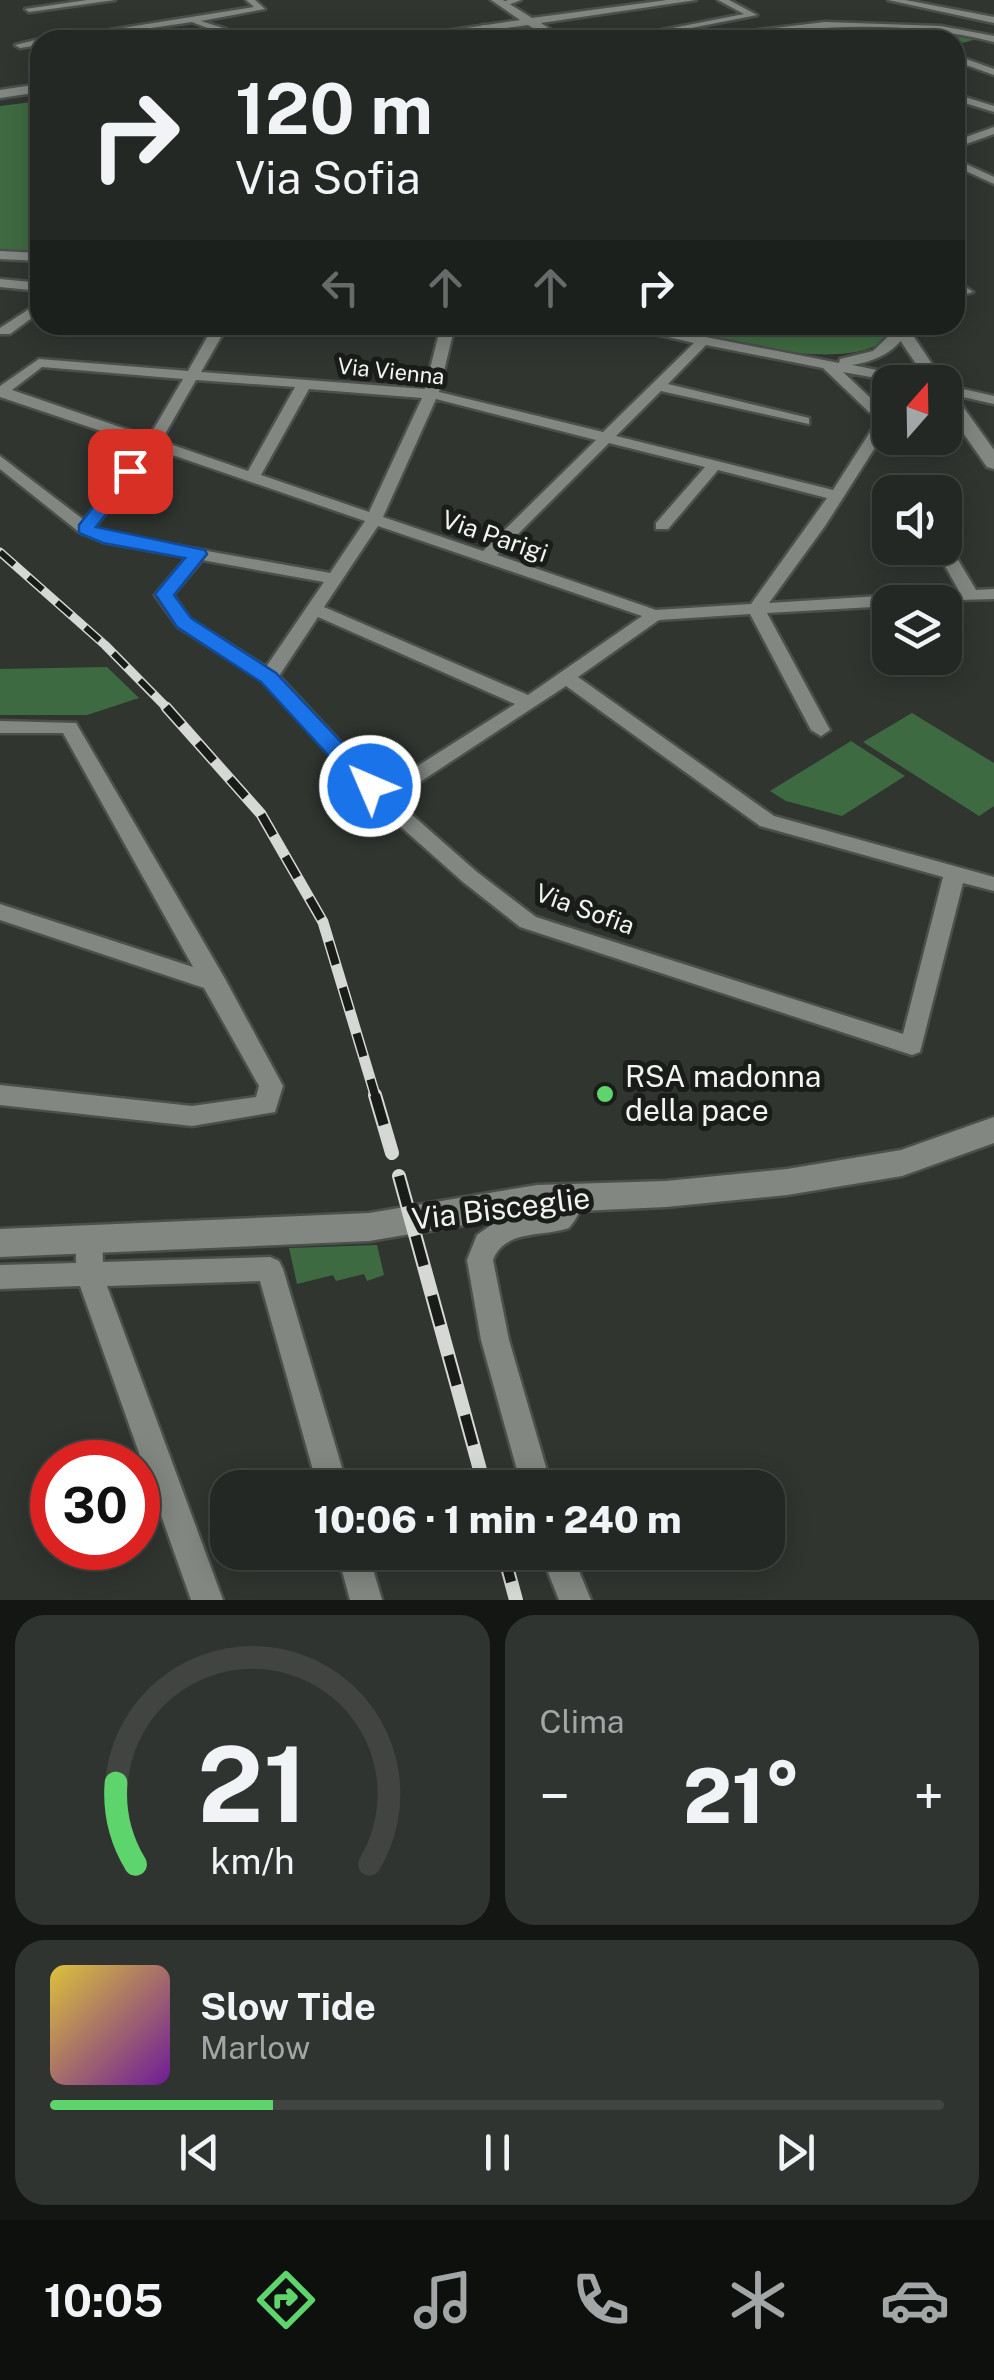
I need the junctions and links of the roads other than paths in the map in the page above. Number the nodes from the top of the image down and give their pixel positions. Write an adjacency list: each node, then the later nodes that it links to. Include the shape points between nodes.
1 (111, 0): 8 (street); 12 (street)
2 (250, 0): 9 (street, via 261,9)
3 (517, 0): 7 (street)
4 (690, 0): 11 (main road)
5 (722, 0): 21 (street, via 754,16)
6 (892, 0): 10 (street)
7 (499, 2): 11 (main road)
8 (29, 9)
9 (188, 20): 12 (street); 17 (street)
10 (994, 20)
11 (528, 21): 13 (main road); 20 (main road)
12 (140, 27): 16 (street)
13 (485, 27): 18 (main road); 19 (street)
14 (844, 27): 22 (street); 23 (street); 24 (street)
15 (994, 28): 26 (street)
16 (120, 30)
17 (223, 30)
18 (463, 30)
19 (487, 30)
20 (543, 30)
21 (696, 30)
22 (796, 30)
23 (846, 30)
24 (958, 30)
25 (965, 31): 26 (street)
26 (979, 33): 27 (street)
27 (994, 38)
28 (30, 44): 29 (street)
29 (20, 45)
30 (965, 62): 31 (street)
31 (994, 72)
32 (30, 90): 33 (main road)
33 (0, 94)
34 (965, 100): 35 (street)
35 (994, 108)
36 (994, 130): 37 (street)
37 (965, 142)
38 (965, 167): 39 (street)
39 (994, 182)
40 (0, 255): 41 (street)
41 (30, 256)
42 (1, 284): 43 (street)
43 (30, 286)
44 (30, 313): 45 (street)
45 (5, 331)
46 (217, 335): 55 (street)
47 (446, 335): 60 (street)
48 (677, 335): 51 (street)
49 (897, 335): 52 (street, via 876,356)
50 (905, 335): 53 (main road)
51 (704, 340): 52 (street); 57 (street)
52 (826, 364): 54 (street); 62 (street)
53 (924, 365)
54 (872, 373)
55 (195, 376): 56 (street, Via Vienna); 58 (street, Via Vienna, via 38,363); 67 (street)
56 (304, 384): 60 (street, Via Vienna); 71 (street)
57 (660, 386): 63 (street); 65 (street)
58 (1, 392): 67 (street, Via Parigi)
59 (962, 392): 61 (street)
60 (432, 394): 65 (street, Via Vienna); 73 (street)
61 (994, 400)
62 (872, 407)
63 (804, 420)
64 (962, 422): 69 (main road)
65 (606, 438): 70 (street, Via Vienna); 77 (street)
66 (872, 440): 72 (street)
67 (153, 442): 71 (street, Via Parigi); 75 (street)
68 (0, 461): 75 (street)
69 (994, 463)
70 (716, 465): 72 (street, Via Vienna); 74 (street)
71 (252, 478): 73 (street, Via Parigi)
72 (835, 495): 83 (street)
73 (373, 521): 77 (street, Via Parigi); 79 (street)
74 (662, 526)
75 (85, 529): 76 (street)
76 (198, 554): 79 (street); 85 (street, Via Sofia, via 164,594 184,622)
77 (484, 559): 84 (street, Via Parigi)
78 (952, 565): 81 (street)
79 (336, 579): 82 (street)
80 (994, 594): 81 (street, Via Parigi)
81 (970, 596): 83 (street, Via Parigi)
82 (316, 609): 85 (street); 87 (street)
83 (756, 609): 84 (street, Via Parigi); 89 (street)
84 (655, 614): 86 (street)
85 (268, 677): 90 (street, Via Sofia)
86 (566, 677): 87 (street); 91 (street, via 767,821)
87 (529, 703): 90 (street)
88 (0, 727): 94 (street, via 70,726)
89 (821, 730)
90 (381, 798): 91 (street, Via Sofia, via 528,922 912,1046)
91 (955, 874): 92 (street)
92 (994, 884)
93 (0, 912): 94 (street)
94 (216, 983): 95 (street, via 271,1086 266,1105 192,1116)
95 (0, 1095)
96 (994, 1130): 97 (main road, Via Bisceglie, via 902,1164 788,1182)
97 (570, 1198): 98 (main road, Via Bisceglie, via 369,1228); 103 (street, via 560,1220 507,1228 486,1243 480,1260)
98 (90, 1240): 99 (main road, Via Bisceglie); 100 (street)
99 (0, 1243)
100 (90, 1276): 101 (street); 102 (street, via 270,1269); 106 (street)
101 (0, 1277)
102 (328, 1470)
103 (532, 1470)
104 (357, 1570): 107 (street)
105 (562, 1570): 108 (street)
106 (206, 1600)
107 (366, 1600)
108 (575, 1600)

